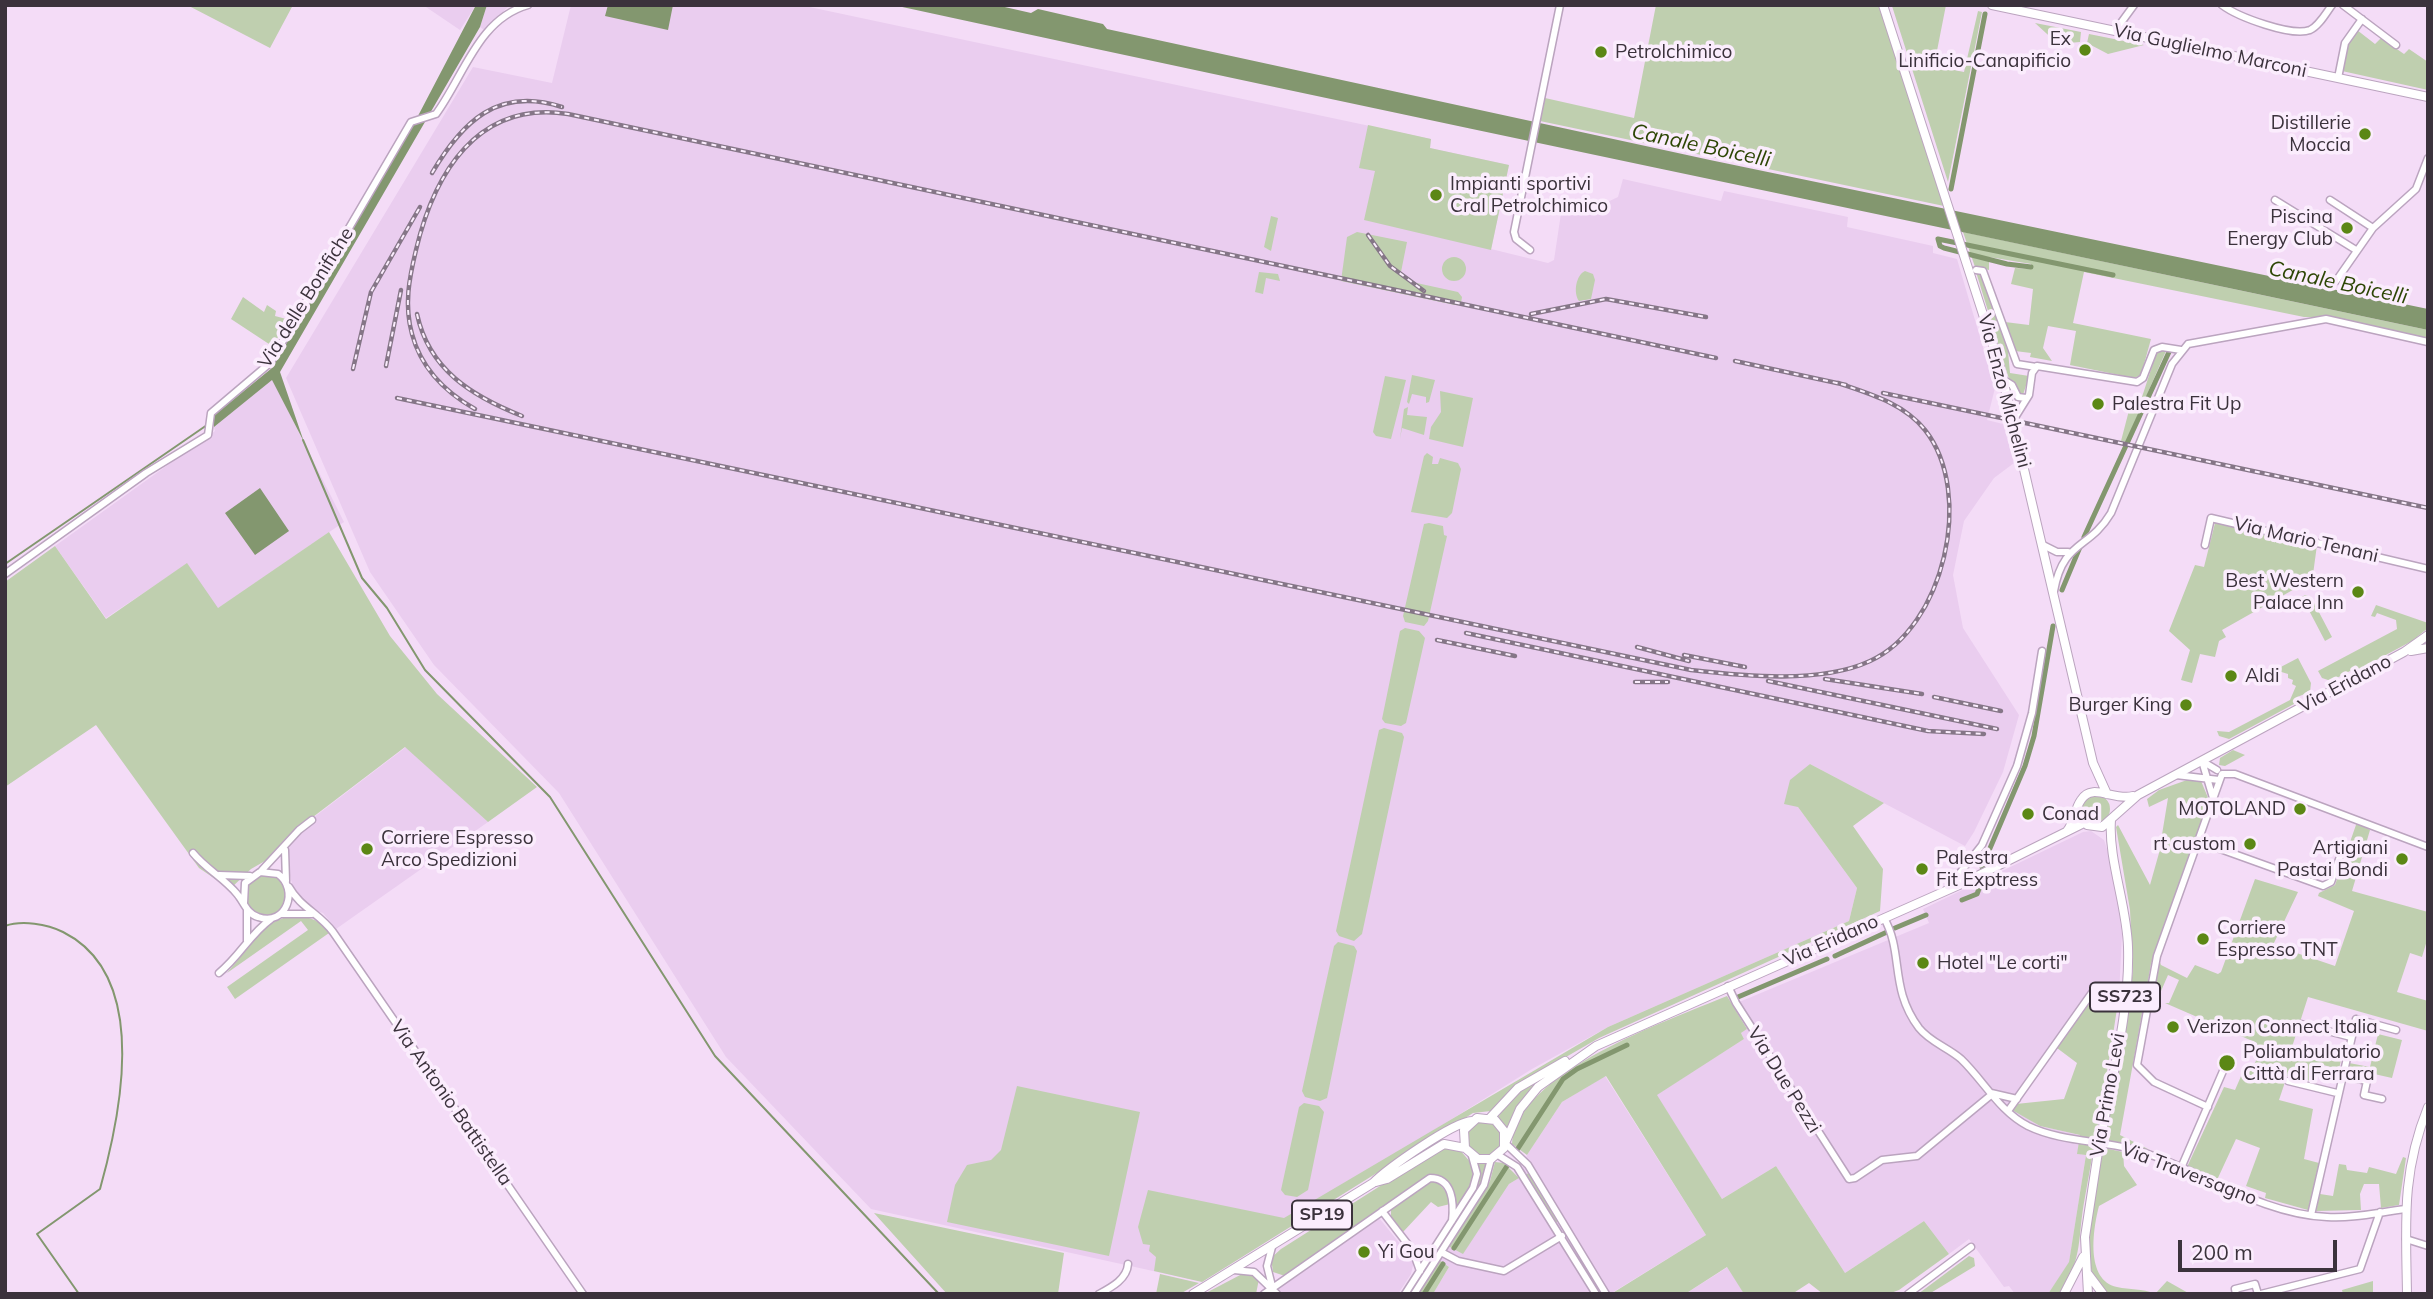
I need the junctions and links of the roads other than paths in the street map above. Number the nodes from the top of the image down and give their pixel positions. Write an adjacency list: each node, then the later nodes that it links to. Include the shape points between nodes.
1 (528, 5): 35 (street, Via delle Bonifiche, via 508,13 486,35 434,116 414,120 270,363 209,418 206,437 146,473)
2 (1560, 5): 21 (street, via 1514,228 1514,236)
3 (1883, 5): 12 (main road, Via Enzo Michelini)
4 (1889, 5): 12 (main road, Via Enzo Michelini)
5 (1992, 5): 10 (main road, Via Guglielmo Marconi)
6 (2134, 5): 13 (street)
7 (2222, 5): 8 (street, via 2251,20 2301,31 2314,28)
8 (2332, 5)
9 (2343, 5): 11 (street)
10 (2005, 7): 13 (main road, Via Guglielmo Marconi)
11 (2362, 19): 14 (street); 15 (street, via 2345,43)
12 (1891, 25): 28 (main road, Via Enzo Michelini)
13 (2115, 31): 15 (main road, Via Guglielmo Marconi)
14 (2396, 45)
15 (2338, 78): 16 (main road, Via Guglielmo Marconi)
16 (2428, 97)
17 (2428, 158): 20 (street, via 2416,189)
18 (2275, 200): 22 (street)
19 (2330, 200): 20 (street)
20 (2372, 228): 22 (street)
21 (1530, 250)
22 (2356, 250): 24 (street)
23 (1976, 270): 27 (street, via 1983,271 2017,364)
24 (2336, 281)
25 (2428, 342): 26 (street, via 2322,319 2198,340)
26 (2181, 350): 27 (street, via 2154,349 2137,382); 33 (street, via 2111,513 2096,533)
27 (2036, 367): 29 (street)
28 (2004, 380): 29 (street, via 2018,397); 30 (main road, Via Enzo Michelini)
29 (2026, 398): 30 (street)
30 (2014, 419): 31 (main road, Via Enzo Michelini)
31 (2043, 545): 33 (street, via 2057,552); 36 (main road, Via Enzo Michelini)
32 (2205, 545): 34 (street, Via Mario Tenani, via 2211,518)
33 (2070, 551): 36 (street)
34 (2428, 569)
35 (5, 575)
36 (2054, 591): 41 (main road, Via Enzo Michelini)
37 (2426, 640): 39 (main road, Via Eridano)
38 (2042, 651): 66 (street, via 2018,766 1979,850 1958,877)
39 (2220, 751): 40 (main road, Via Eridano); 42 (street)
40 (2202, 761): 42 (street); 43 (main road, Via Eridano); 44 (street)
41 (2093, 763): 46 (main road, Via Enzo Michelini, via 2092,782); 48 (main road, Via Enzo Michelini)
42 (2217, 770): 45 (street)
43 (2176, 775): 44 (street); 47 (main road, Via Eridano)
44 (2206, 779): 45 (street); 49 (street)
45 (2219, 780): 49 (street); 58 (street, via 2229,772)
46 (2085, 794): 48 (main road, Via Eridano, via 2097,791); 50 (main road)
47 (2138, 795): 48 (main road, Via Eridano); 51 (main road, Via Eridano)
48 (2108, 796): 51 (main road, via 2114,805)
49 (2213, 798): 56 (street)
50 (2078, 810): 53 (main road); 55 (main road)
51 (2112, 818): 54 (main road, Via Eridano); 61 (main road, Via Primo Levi / SS723)
52 (312, 820): 57 (street)
53 (2084, 823): 54 (main road); 55 (main road, Via Eridano)
54 (2093, 828): 61 (main road, Via Primo Levi / SS723)
55 (2065, 833): 66 (main road, Via Eridano)
56 (2198, 841): 59 (street, via 2323,886 2331,882); 86 (street, via 2155,964 2137,1065 2152,1081)
57 (286, 846): 62 (street); 65 (street)
58 (2428, 847)
59 (2342, 851)
60 (193, 853): 63 (street)
61 (2114, 856): 112 (main road, Via Primo Levi / SS723, bridge, via 2125,912 2125,1004 2088,1209)
62 (260, 872): 64 (street); 65 (street, Via Antonio Battistella, via 278,874)
63 (214, 874): 64 (street); 67 (street)
64 (252, 875): 67 (street, via 243,888)
65 (288, 885): 68 (street, Via Antonio Battistella); 69 (street, via 289,902)
66 (1959, 885): 70 (main road, Via Eridano)
67 (245, 906): 69 (street, via 259,918); 71 (street)
68 (315, 915): 69 (street); 117 (street, Via Antonio Battistella, via 333,932)
69 (276, 916): 71 (street, via 258,929)
70 (1887, 922): 74 (main road, Via Eridano); 82 (street, Via Traversagno, via 1893,935 1897,979 1912,1018 1928,1038 1959,1058)
71 (247, 946): 72 (street)
72 (219, 973)
73 (2096, 988): 84 (street)
74 (1730, 989): 78 (main road, Via Eridano); 82 (street, Via Due Pezzi, via 1842,1172 1852,1179 1886,1159 1917,1156)
75 (2301, 1024): 77 (street)
76 (2396, 1030): 77 (street, via 2356,1019)
77 (2351, 1037): 80 (street)
78 (1596, 1046): 89 (main road, Via Eridano, via 1523,1085); 91 (main road, Via Eridano, via 1538,1087 1520,1110)
79 (2223, 1071): 86 (street)
80 (2341, 1075): 83 (street); 85 (street, via 2367,1081 2364,1095)
81 (2288, 1081): 83 (street)
82 (1990, 1093): 84 (street); 88 (street, Via Traversagno)
83 (2337, 1093): 102 (street)
84 (2017, 1099): 88 (street)
85 (2382, 1099)
86 (2208, 1107): 96 (street)
87 (2428, 1107): 99 (main road, via 2411,1154)
88 (2008, 1111): 96 (street, Via Traversagno, via 2036,1129 2130,1148)
89 (1490, 1118): 90 (main road); 91 (main road, via 1502,1126)
90 (1472, 1121): 92 (main road, via 1463,1136); 98 (main road, SP19, via 1453,1128)
91 (1505, 1142): 94 (main road, Via Eridano); 95 (street)
92 (1465, 1148): 93 (main road); 98 (main road, SP19, via 1444,1144)
93 (1472, 1156): 94 (main road); 103 (street, via 1476,1183)
94 (1494, 1157): 97 (street, via 1508,1159); 111 (street, via 1484,1185)
95 (1528, 1165): 97 (street); 104 (street)
96 (2181, 1168): 102 (street, Via Traversagno, via 2235,1192)
97 (1520, 1171): 105 (street)
98 (1373, 1183): 108 (main road, SP19)
99 (2406, 1209): 101 (street, Via Traversagno); 106 (main road)
100 (1382, 1211): 103 (street, via 1434,1177 1451,1195); 110 (street); 116 (street)
101 (2380, 1212): 102 (street, Via Traversagno); 130 (street, via 2360,1269)
102 (2311, 1215)
103 (1452, 1221): 111 (street)
104 (1569, 1231): 105 (street); 124 (street)
105 (1560, 1237): 111 (street, via 1504,1271 1458,1261); 123 (street)
106 (2406, 1239): 107 (street); 131 (main road)
107 (2428, 1246)
108 (1272, 1247): 114 (main road, SP19); 116 (street, via 1267,1266)
109 (1971, 1247): 125 (street)
110 (1413, 1251): 111 (street); 115 (street)
111 (1437, 1251): 115 (street); 122 (street)
112 (2084, 1256): 126 (main road); 127 (main road, Via Primo Levi / SS723); 128 (main road, via 2089,1278)
113 (1128, 1264): 118 (street, via 1115,1285)
114 (1234, 1270): 116 (street, via 1254,1272); 119 (main road, SP19)
115 (1420, 1271): 121 (street)
116 (1275, 1291): 120 (street)
117 (583, 1294)
118 (1099, 1294)
119 (1193, 1294)
120 (1264, 1294)
121 (1405, 1294)
122 (1414, 1294)
123 (1596, 1294)
124 (1606, 1294)
125 (1908, 1294)
126 (2064, 1294)
127 (2088, 1294)
128 (2103, 1294)
129 (2236, 1294): 130 (street, via 2235,1289 2255,1284)
130 (2260, 1294)
131 (2407, 1294)

